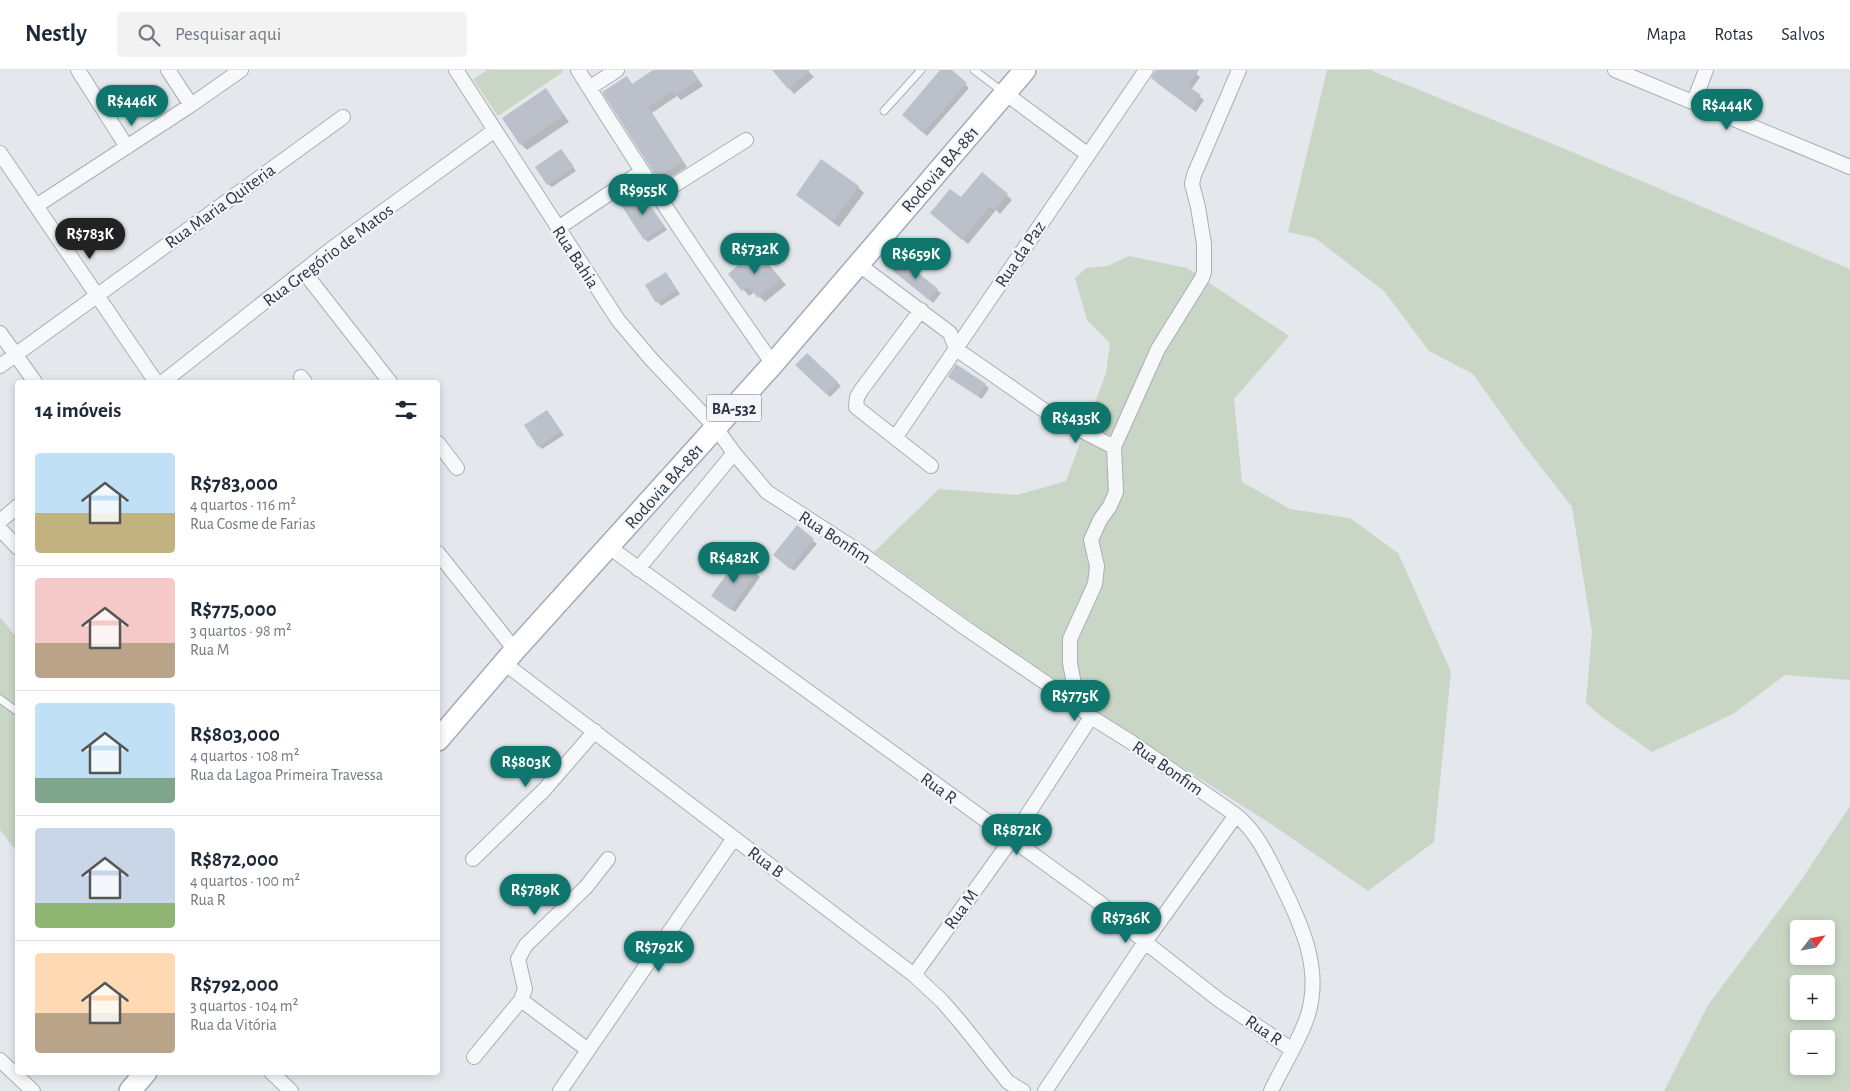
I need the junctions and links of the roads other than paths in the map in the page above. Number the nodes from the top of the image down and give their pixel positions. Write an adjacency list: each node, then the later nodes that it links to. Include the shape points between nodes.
1 (78, 70): 22 (street)
2 (168, 70): 17 (street)
3 (241, 70): 17 (street)
4 (456, 70): 20 (street, Rua Bahia)
5 (578, 70): 14 (street)
6 (617, 70): 14 (street)
7 (921, 70): 18 (lane)
8 (974, 70): 15 (lane)
9 (1025, 70): 15 (main road, Rodovia BA-881 / BA-532)
10 (1146, 70): 24 (street, Rua da Paz)
11 (1239, 70): 46 (street, via 1192,184 1204,244 1202,278 1158,349)
12 (1615, 70): 16 (street)
13 (1706, 70): 16 (street)
14 (589, 88): 26 (street)
15 (1005, 93): 24 (street); 30 (main road, Rodovia BA-881 / BA-532)
16 (1694, 101): 25 (street)
17 (191, 105): 22 (street)
18 (884, 111)
19 (343, 117): 32 (street, Rua Maria Quiteria)
20 (495, 130): 29 (street, Rua Bahia); 31 (street, Rua Gregório de Matos)
21 (746, 140): 27 (street)
22 (127, 147): 28 (street)
23 (0, 153): 28 (street)
24 (1087, 154): 35 (street, Rua da Paz)
25 (1850, 167)
26 (641, 172): 27 (street); 29 (street)
27 (657, 196): 37 (street)
28 (36, 206): 32 (street)
29 (558, 228): 43 (street, Rua Bahia, via 618,320 650,359)
30 (858, 264): 33 (street); 37 (main road, Rodovia BA-881 / BA-532)
31 (304, 272): 41 (street, Rua Gregório de Matos); 42 (street)
32 (97, 297): 36 (street, Rua Maria Quiteria); 40 (street)
33 (921, 310): 35 (street, via 950,333); 44 (street, via 862,389 855,405)
34 (0, 333): 36 (street)
35 (956, 349): 44 (street, Rua da Paz); 46 (street, via 1051,415)
36 (15, 355): 38 (street, Rua Maria Quiteria); 39 (street)
37 (773, 364): 43 (main road, Rodovia BA-881 / BA-532)
38 (0, 366)
39 (34, 380)
40 (155, 380)
41 (166, 380)
42 (388, 380)
43 (716, 428): 47 (street, Rua Bonfim); 54 (main road, Rodovia BA-881 / BA-532)
44 (895, 438): 48 (street)
45 (440, 446): 49 (street)
46 (1114, 447): 59 (street, via 1116,492 1091,540 1097,566 1095,584 1070,640 1070,663)
47 (734, 453): 56 (street); 59 (street, Rua Bonfim, via 767,492 855,549)
48 (932, 466)
49 (457, 468)
50 (15, 508): 51 (street)
51 (0, 521)
52 (0, 529): 53 (street)
53 (15, 545)
54 (609, 547): 56 (street, Rua R); 57 (main road, Rodovia BA-881 / BA-532)
55 (440, 556): 57 (street, Rua B)
56 (638, 568): 66 (street, Rua R)
57 (510, 657): 62 (street, Rua B); 63 (main road, Rodovia BA-881 / BA-532)
58 (0, 699): 60 (lane)
59 (1078, 705): 61 (street, Rua Bonfim)
60 (15, 710)
61 (1091, 717): 64 (street, Rua Bonfim); 66 (street, Rua M)
62 (594, 731): 65 (street, Rua B); 68 (street, via 544,790)
63 (440, 733)
64 (1236, 815): 69 (street); 72 (street, Rua Bonfim, via 1257,837 1276,872 1300,923 1311,957 1313,983 1309,1011)
65 (734, 838): 70 (street, Rua B); 73 (street)
66 (1011, 840): 69 (street, Rua R, via 1100,903); 70 (street, Rua M)
67 (608, 858): 71 (street, via 586,887 526,945 518,959 525,989)
68 (473, 859)
69 (1145, 942): 72 (street, Rua R, via 1219,1000); 86 (street)
70 (914, 975): 80 (street, Rua B, via 948,1008)
71 (521, 1000): 73 (street); 74 (street)
72 (1292, 1049): 87 (street, Rua Bonfim)
73 (588, 1050): 84 (street)
74 (474, 1057)
75 (0, 1060): 76 (street)
76 (15, 1074)
77 (16, 1075): 81 (street)
78 (143, 1075): 82 (main road)
79 (274, 1075): 83 (street)
80 (1008, 1086): 85 (street)
81 (33, 1091)
82 (130, 1091)
83 (292, 1091)
84 (561, 1091)
85 (1023, 1091)
86 (1044, 1091)
87 (1271, 1091)

